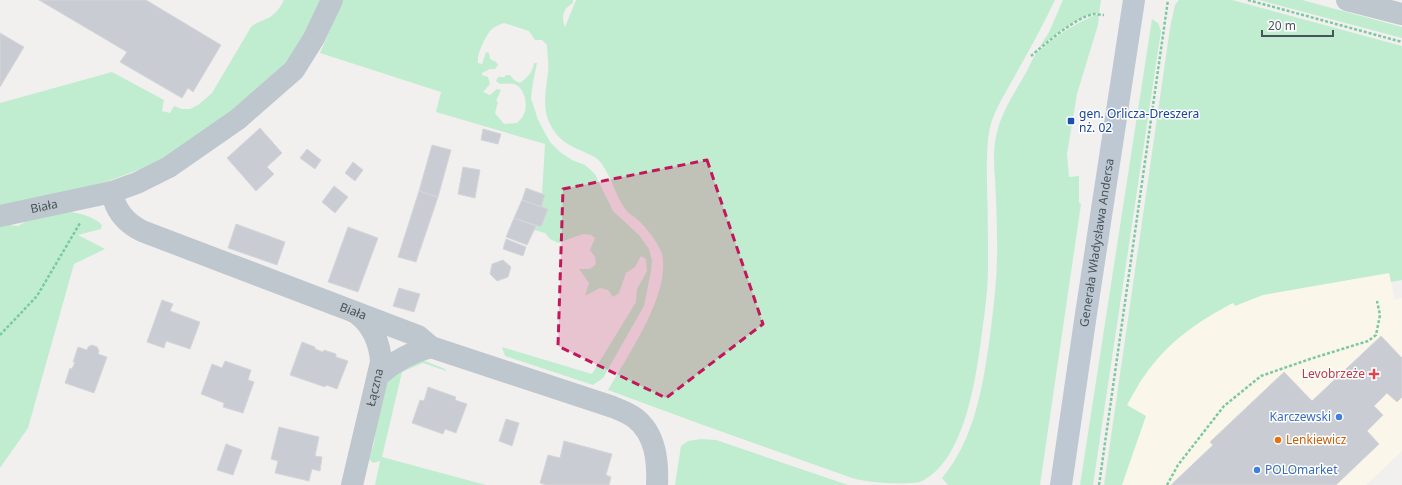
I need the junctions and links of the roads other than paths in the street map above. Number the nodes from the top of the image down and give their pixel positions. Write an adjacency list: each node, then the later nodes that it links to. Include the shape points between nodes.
1 (332, 0): 5 (street, Biała, via 306,51 285,79 238,119 169,167 137,183)
2 (1134, 0): 12 (main road, Generała Władysława Andersa)
3 (1347, 0): 4 (street)
4 (1402, 14)
5 (105, 194): 6 (street, Biała); 7 (street, Biała, via 114,200 122,216 142,231)
6 (0, 216)
7 (341, 306): 8 (street, Biała, via 418,336); 9 (street, Łączna, via 360,316 374,333 381,352)
8 (431, 347): 9 (street, via 409,354); 11 (street, Biała, via 613,407 634,417 651,439 656,455)
9 (379, 375): 10 (street, Łączna)
10 (352, 485)
11 (657, 485)
12 (1061, 485)

